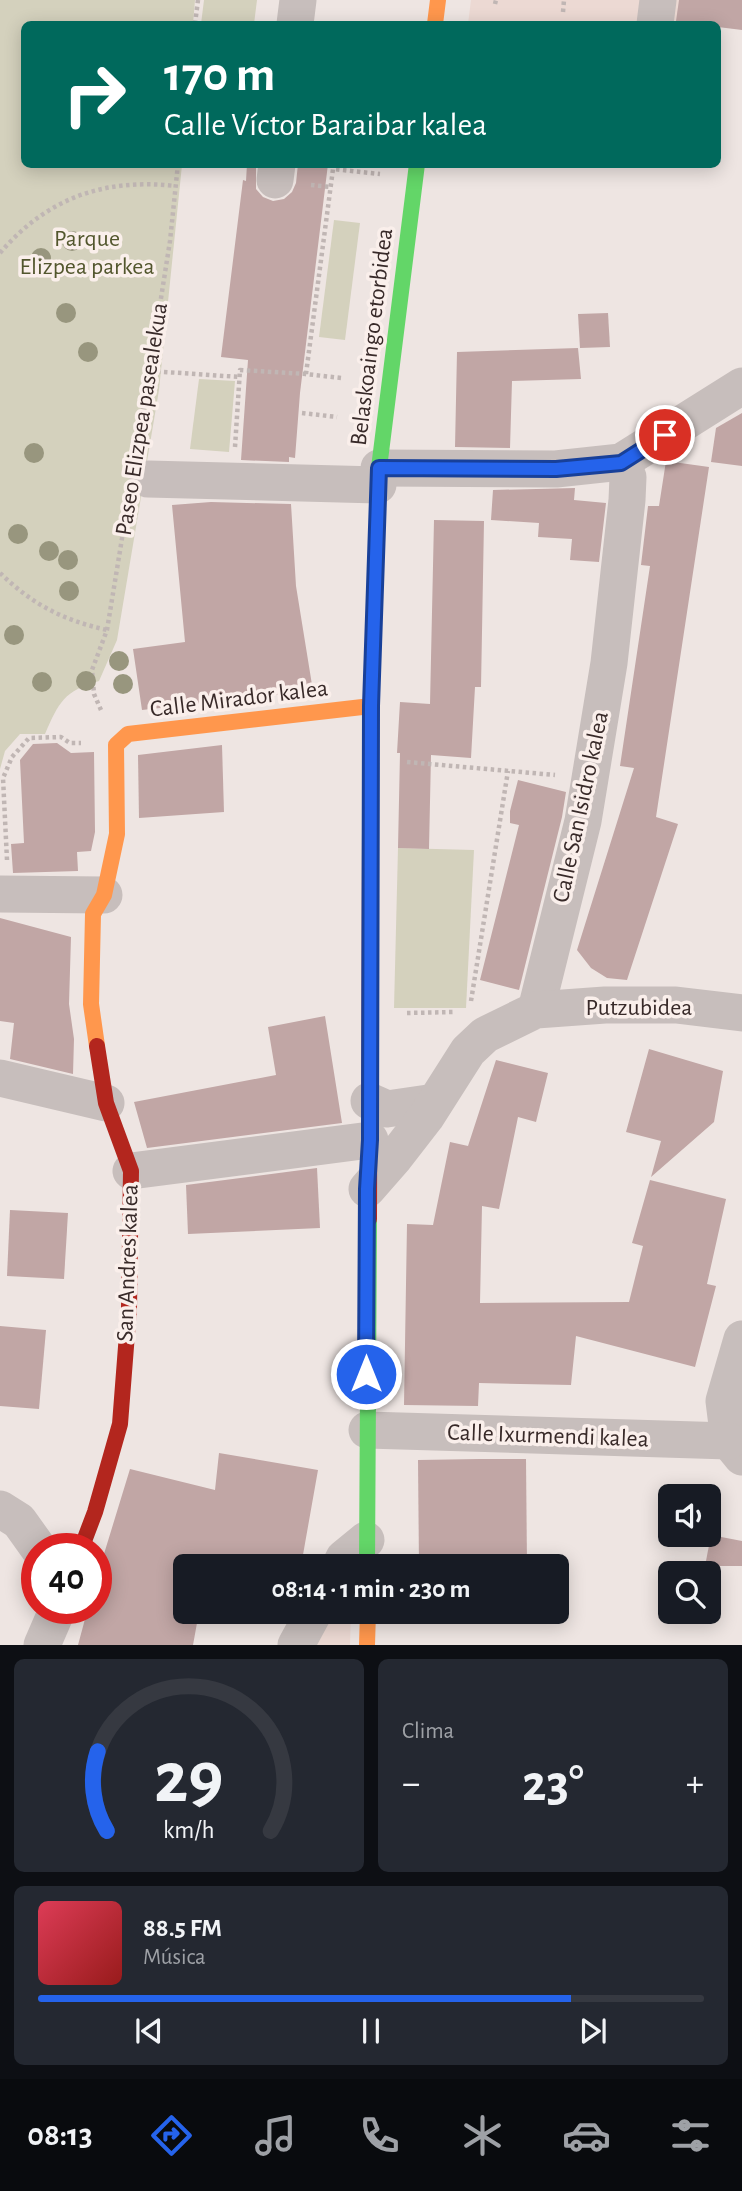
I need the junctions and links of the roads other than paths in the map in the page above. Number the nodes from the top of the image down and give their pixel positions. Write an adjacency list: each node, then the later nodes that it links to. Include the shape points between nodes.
1 (298, 0): 4 (street)
2 (438, 0): 5 (street)
3 (658, 0): 6 (street)
4 (295, 21)
5 (436, 21)
6 (655, 21)
7 (416, 168): 10 (street, Belaskoaingo etorbidea)
8 (742, 386): 9 (street)
9 (621, 463): 10 (street); 16 (street, Calle San Isidro kalea, via 628,477 627,500 609,663 583,821)
10 (378, 476): 11 (street); 12 (street, Belaskoaingo etorbidea)
11 (138, 478)
12 (371, 706): 13 (street, Calle Mirador kalea, via 128,734); 19 (street, Belaskoaingo etorbidea)
13 (116, 746): 15 (street, San Andres kalea, via 117,834)
14 (6, 895): 15 (street)
15 (104, 895): 21 (street, San Andres kalea, via 93,914 91,1004)
16 (536, 1010): 17 (street, Putzubidea, via 676,1005); 20 (street, via 485,1035 468,1051)
17 (742, 1013)
18 (0, 1078): 21 (street)
19 (369, 1101): 20 (street, via 387,1109); 22 (street, Belaskoaingo etorbidea)
20 (435, 1102): 24 (street)
21 (106, 1103): 23 (street, San Andres kalea)
22 (370, 1140): 23 (street); 24 (street, Belaskoaingo etorbidea)
23 (131, 1171): 30 (street, San Andres kalea, via 129,1308 120,1423)
24 (367, 1189): 26 (street, Belaskoaingo etorbidea)
25 (742, 1339): 27 (street, Calle Ixurmendi kalea, via 724,1401)
26 (367, 1430): 27 (street, Calle Ixurmendi kalea); 31 (street, Belaskoaingo etorbidea)
27 (735, 1449)
28 (0, 1509): 29 (street)
29 (28, 1533)
30 (87, 1533)
31 (367, 1553)
32 (51, 1624): 35 (street)
33 (307, 1624): 36 (street)
34 (368, 1624): 37 (street)
35 (42, 1645)
36 (296, 1645)
37 (368, 1645)

